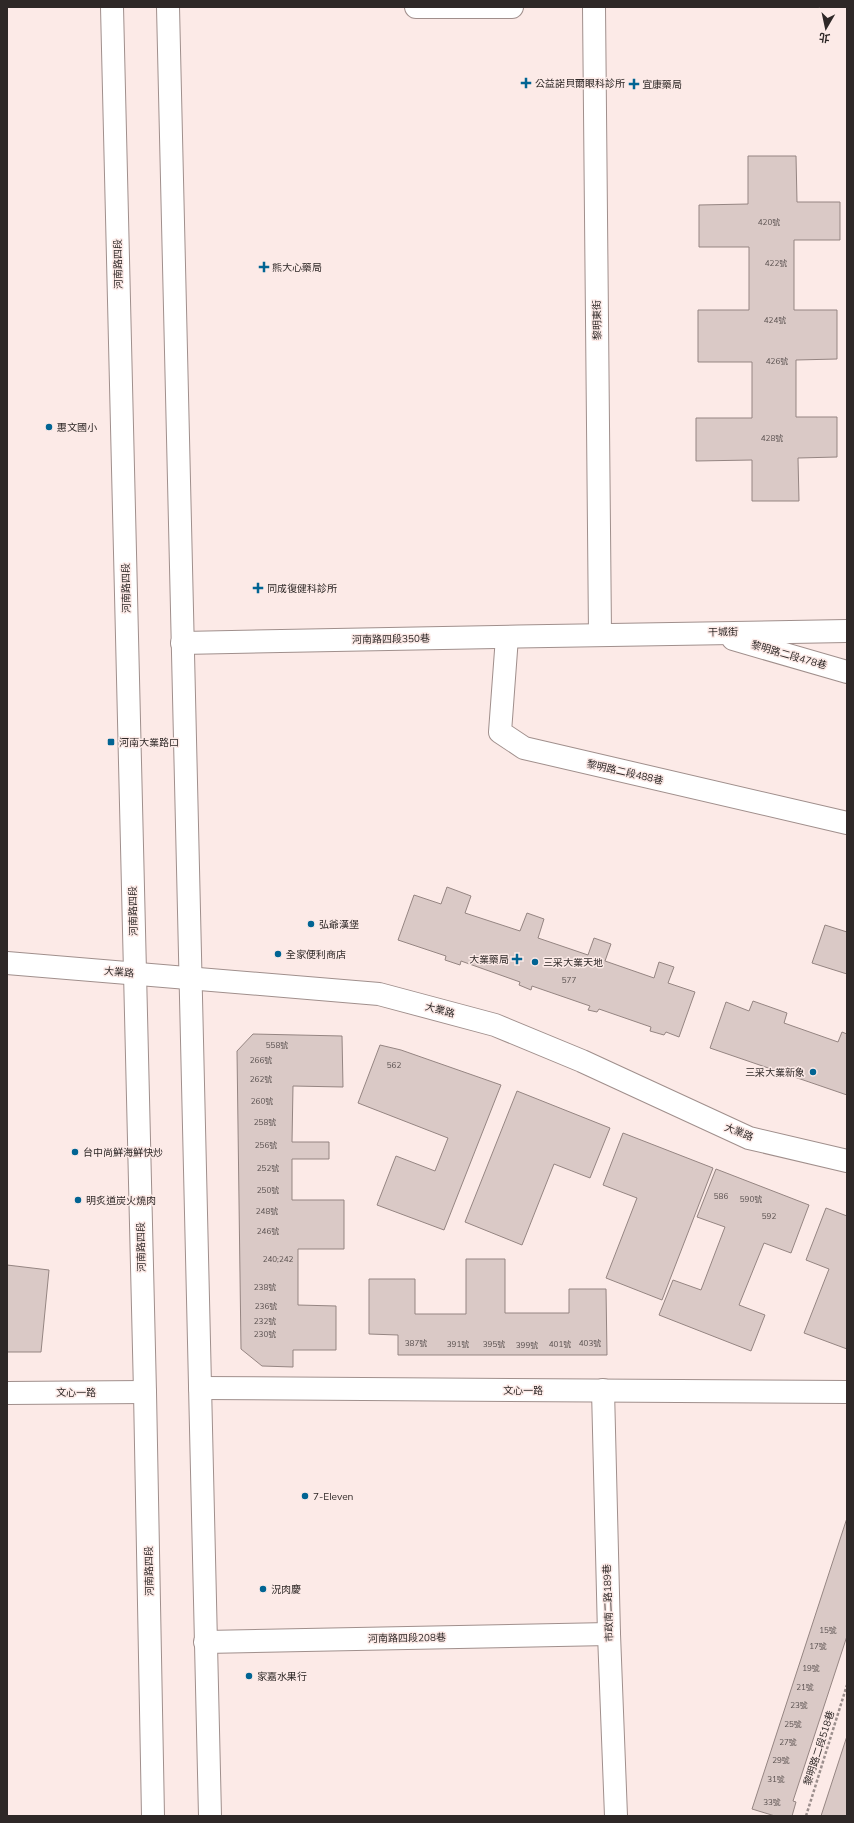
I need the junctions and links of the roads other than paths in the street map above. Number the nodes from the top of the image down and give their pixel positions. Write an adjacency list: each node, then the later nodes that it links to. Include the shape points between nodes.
1 (112, 7): 14 (street, 河南路四段)
2 (168, 7): 10 (street)
3 (416, 7): 4 (street)
4 (512, 7)
5 (594, 7): 8 (street, 黎明東街)
6 (847, 631): 7 (street, 干城街)
7 (709, 633): 8 (street, 干城街); 11 (street, 黎明路二段478巷)
8 (600, 634): 9 (street, 河南路四段350巷)
9 (507, 637): 10 (street, 河南路四段350巷); 12 (street, 黎明路二段488巷, via 500,732 524,748)
10 (182, 643): 15 (street)
11 (847, 672)
12 (847, 823)
13 (7, 963): 14 (street, 大業路)
14 (135, 974): 15 (street, 大業路); 20 (street, 河南路四段)
15 (189, 977): 16 (street, 大業路, via 379,994 494,1025 582,1061 749,1138); 17 (street)
16 (847, 1161)
17 (200, 1388): 18 (street, 文心一路); 23 (street)
18 (603, 1390): 21 (street, 文心一路); 22 (street, 市政南二路189巷)
19 (7, 1392): 20 (street, 文心一路)
20 (145, 1392): 24 (street, 河南路四段)
21 (847, 1392)
22 (609, 1634): 23 (street, 河南路四段208巷); 26 (street, 市政南二路189巷)
23 (206, 1642): 25 (street)
24 (153, 1816)
25 (210, 1816)
26 (616, 1816)

